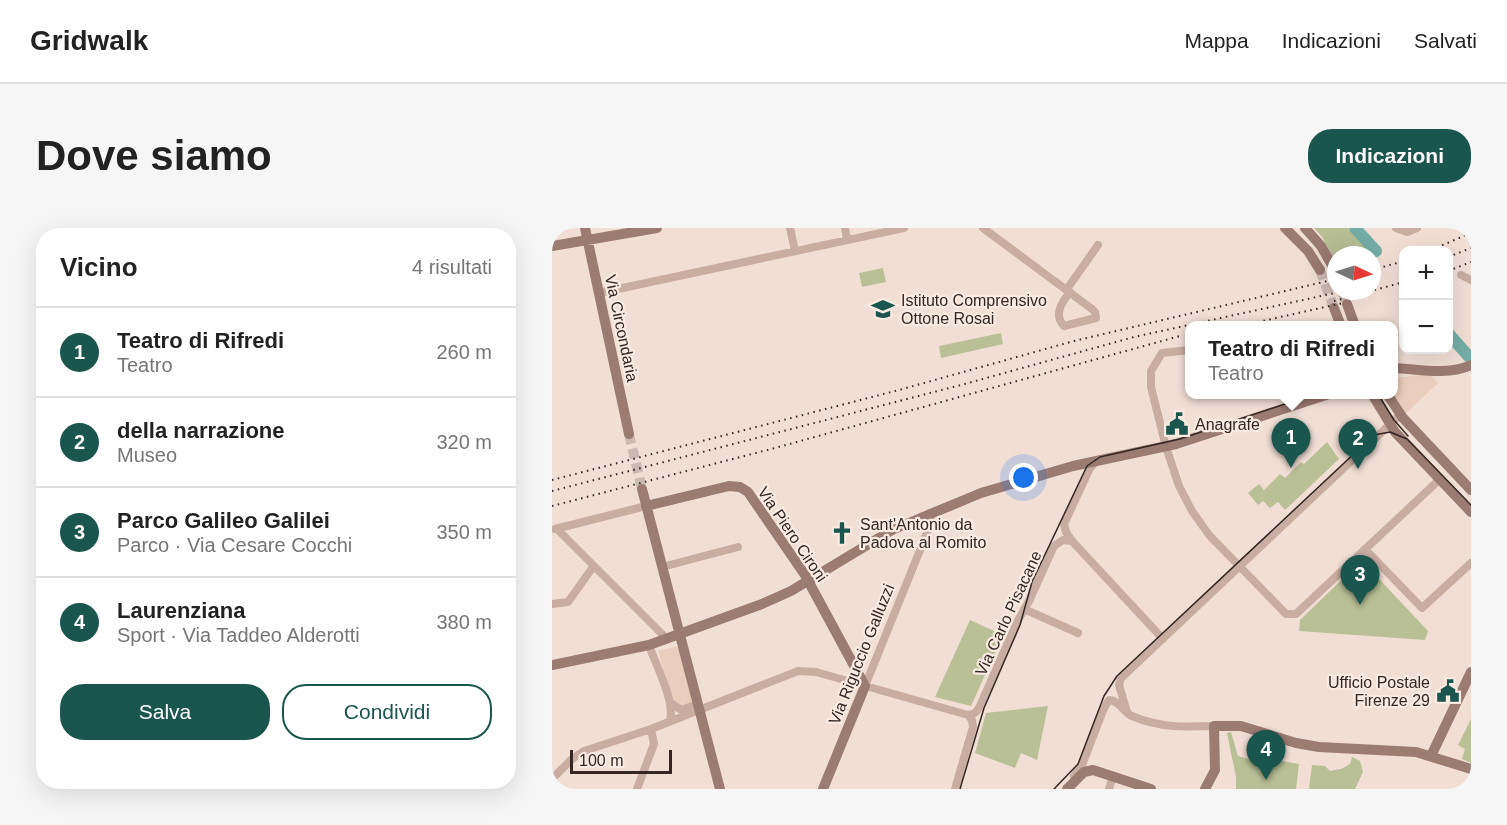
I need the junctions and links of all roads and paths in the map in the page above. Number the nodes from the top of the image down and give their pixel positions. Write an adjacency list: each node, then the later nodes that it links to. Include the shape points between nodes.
1 (585, 228): 11 (street, Via Circondaria)
2 (657, 228): 11 (street)
3 (790, 228): 15 (street)
4 (845, 228): 12 (street)
5 (904, 228): 12 (street)
6 (983, 228): 20 (street)
7 (1285, 228): 17 (street, via 1308,250)
8 (1305, 228): 16 (street)
9 (1396, 228): 10 (street, via 1407,232)
10 (1417, 228)
11 (588, 240): 14 (street); 21 (street, Via Circondaria)
12 (848, 240): 15 (street)
13 (1098, 245): 20 (street)
14 (552, 246)
15 (795, 251): 21 (street)
16 (1327, 256)
17 (1320, 270)
18 (1461, 275): 19 (street)
19 (1471, 280)
20 (1068, 291): 20 (street, via 1060,307 1062,325 1096,318 1095,312)
21 (599, 293): 36 (street, Via Circondaria)
22 (1347, 304): 25 (street)
23 (1334, 308): 24 (street)
24 (1339, 321)
25 (1353, 321)
26 (1185, 350): 37 (street, via 1160,355 1150,370)
27 (1469, 368): 29 (street)
28 (1398, 369): 29 (street)
29 (1416, 371): 30 (street)
30 (1398, 373)
31 (1314, 399): 37 (street)
32 (1375, 399): 35 (street)
33 (1390, 399): 34 (street)
34 (1400, 415): 35 (street); 41 (street)
35 (1390, 424): 39 (street); 50 (street)
36 (629, 434)
37 (1166, 447): 38 (street); 50 (street, via 1192,511)
38 (1095, 463): 44 (street, via 1016,482); 46 (street, via 1064,524)
39 (1439, 480): 43 (street); 48 (street)
40 (642, 489): 42 (street)
41 (1471, 490)
42 (646, 506): 45 (street); 52 (street); 53 (street, Via Piero Cironi, via 729,486 743,489)
43 (1471, 512)
44 (926, 515): 53 (street, via 863,545); 63 (street, Via Riguccio Galluzzi, via 932,519)
45 (554, 529): 51 (street)
46 (1072, 541): 55 (street, Via Carlo Pisacane, via 1063,540 1054,546); 59 (street)
47 (738, 547): 52 (street)
48 (1365, 549): 49 (street, via 1422,608); 50 (street, via 1296,614 1286,614)
49 (1471, 563)
50 (1239, 566): 59 (street)
51 (593, 567): 54 (street, via 568,602); 58 (street)
52 (662, 567): 57 (street)
53 (808, 581): 57 (street, via 762,604); 63 (street, Via Piero Cironi)
54 (552, 604)
55 (1024, 609): 56 (street); 67 (street, Via Carlo Pisacane, via 979,708)
56 (1078, 633)
57 (679, 635): 58 (street); 65 (street)
58 (667, 639): 60 (street)
59 (1163, 639): 66 (street, via 1119,682)
60 (649, 645): 61 (street); 64 (street)
61 (552, 665)
62 (1471, 674): 72 (street)
63 (865, 686): 65 (street, via 802,670); 67 (street); 79 (street, Via Riguccio Galluzzi)
64 (669, 702): 65 (street, via 681,710); 68 (street)
65 (699, 707): 68 (street); 78 (street)
66 (1127, 712): 69 (street, via 1175,727); 71 (street, via 1114,700 1108,701)
67 (969, 715): 80 (street, via 973,727)
68 (670, 721): 70 (street)
69 (1214, 726): 72 (street, via 1245,727 1319,747); 84 (street, via 1215,766)
70 (651, 729): 76 (street, via 584,751); 77 (street, via 654,744)
71 (1086, 756): 74 (street); 81 (street)
72 (1431, 756): 73 (street)
73 (1471, 769)
74 (1095, 770): 75 (street); 81 (street, via 1086,771)
75 (1113, 776): 82 (street); 83 (street)
76 (552, 779)
77 (637, 789)
78 (720, 789)
79 (823, 789)
80 (955, 789)
81 (1066, 789)
82 (1109, 789)
83 (1151, 789)
84 (1205, 789)

